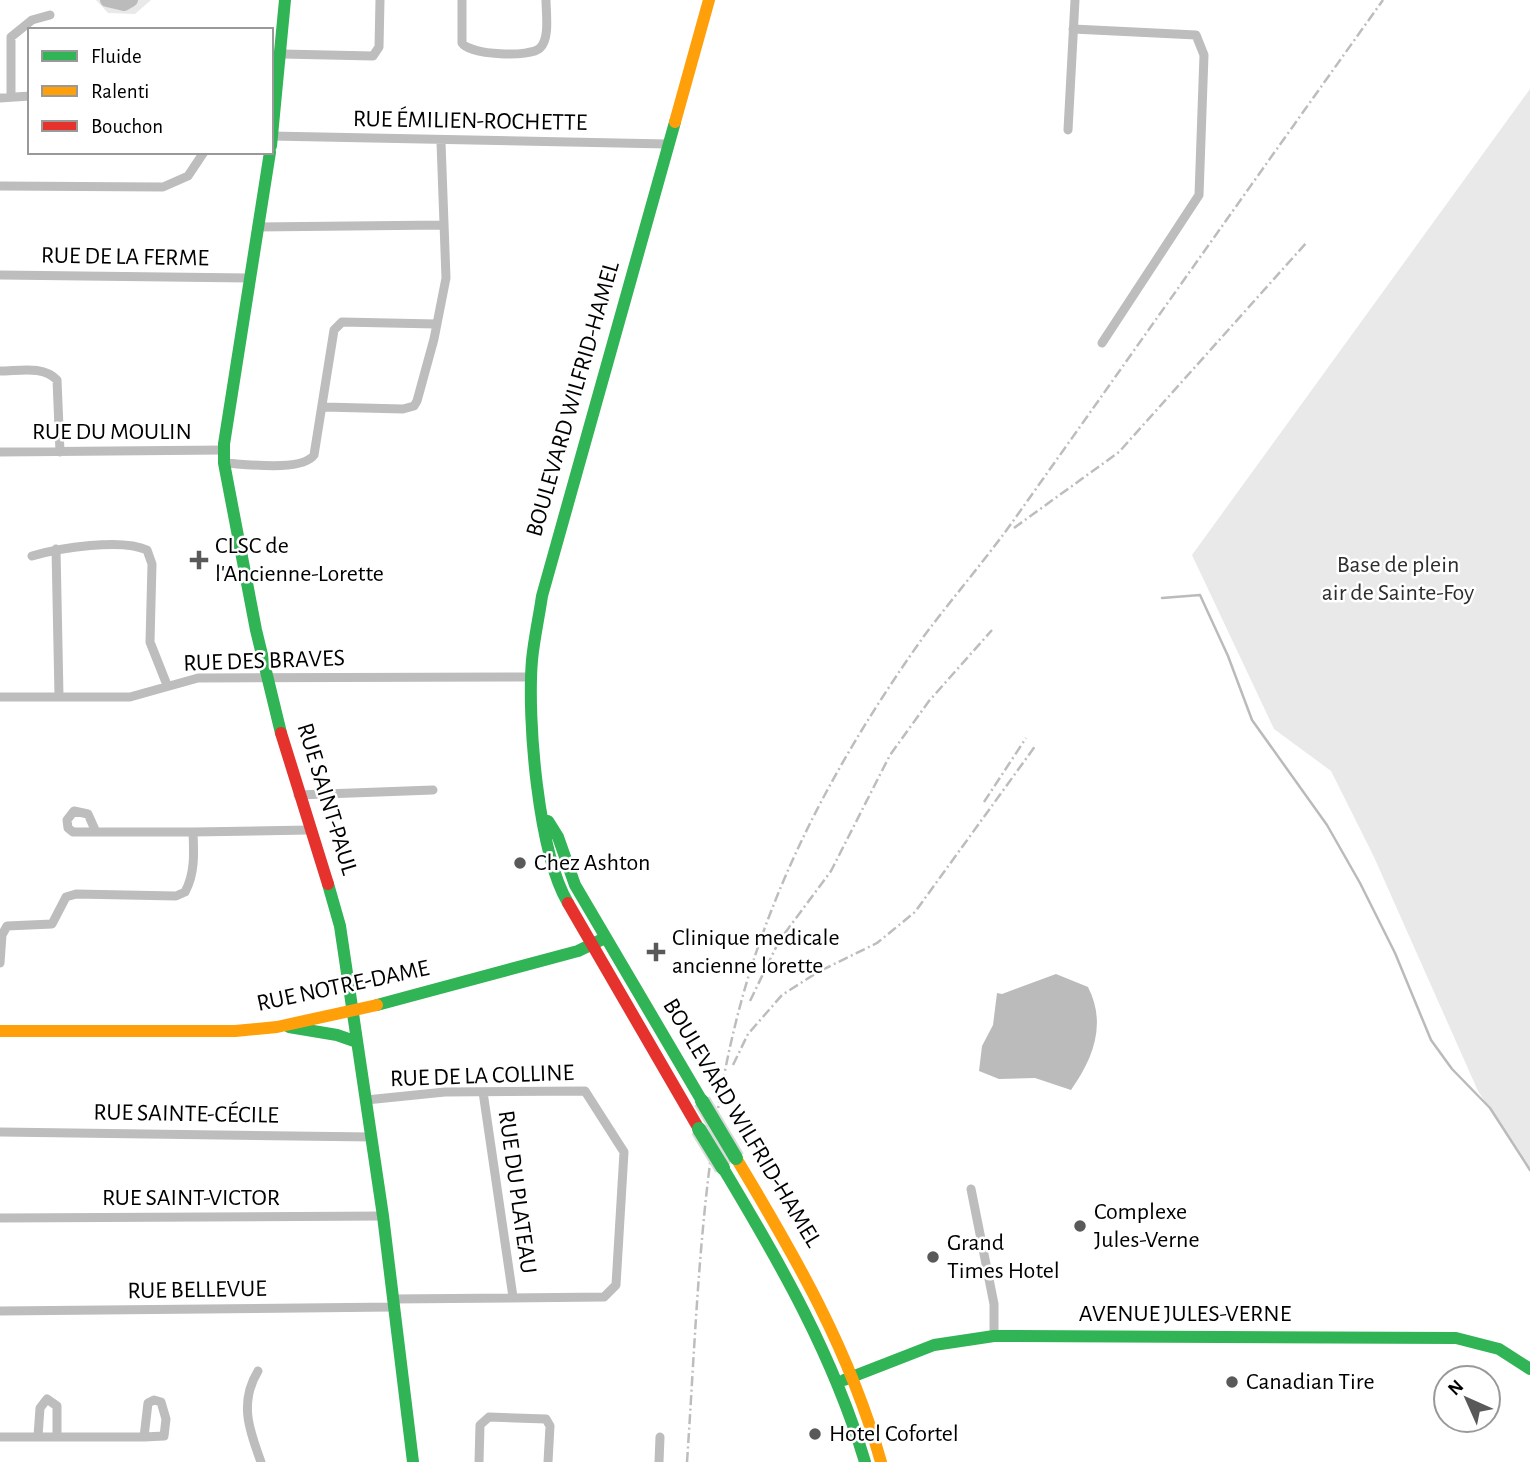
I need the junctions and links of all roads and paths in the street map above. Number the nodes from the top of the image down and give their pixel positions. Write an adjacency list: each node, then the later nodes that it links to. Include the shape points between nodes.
1 (285, 0): 9 (street)
2 (380, 0): 9 (street, via 379,47 373,56)
3 (462, 0): 4 (street, via 465,47 477,52 528,53 538,51 545,41)
4 (546, 0)
5 (709, 0): 17 (street, BOULEVARD WILFRID-HAMEL)
6 (1075, 0): 8 (street)
7 (50, 15): 10 (street, via 32,20 11,37)
8 (1073, 29): 14 (street); 26 (street, via 1196,35 1204,55 1199,195)
9 (282, 54): 13 (street)
10 (11, 96): 11 (street); 12 (street)
11 (28, 96)
12 (0, 99)
13 (273, 130)
14 (1068, 130)
15 (273, 139): 16 (street, RUE ÉMILIEN-ROCHETTE)
16 (441, 142): 17 (street, RUE ÉMILIEN-ROCHETTE); 21 (street)
17 (667, 144): 34 (street, BOULEVARD WILFRID-HAMEL, via 542,596)
18 (203, 154): 20 (street, via 188,176 163,187)
19 (270, 154): 22 (street, RUE SAINT-PAUL)
20 (0, 186)
21 (443, 225): 22 (street); 25 (street, via 446,278)
22 (257, 227): 24 (street, RUE SAINT-PAUL)
23 (0, 275): 24 (street, RUE DE LA FERME)
24 (249, 278): 31 (street, RUE SAINT-PAUL)
25 (436, 324): 28 (street, via 414,406); 28 (street, RUE DU MOULIN, via 342,322 334,330)
26 (1102, 342)
27 (0, 371): 30 (street, via 38,370 57,380)
28 (323, 407): 31 (street, RUE DU MOULIN, via 314,455 304,464)
29 (0, 452): 30 (street, RUE DU MOULIN)
30 (60, 452): 31 (street, RUE DU MOULIN)
31 (224, 457): 35 (street, RUE SAINT-PAUL)
32 (56, 549): 33 (street); 36 (street, via 131,546 147,551 152,564 150,642); 37 (street)
33 (32, 556)
34 (532, 677): 35 (street, RUE DES BRAVES); 41 (street, BOULEVARD WILFRID-HAMEL)
35 (267, 678): 36 (street, RUE DES BRAVES, via 198,678); 40 (street, RUE SAINT-PAUL)
36 (167, 685): 37 (street, RUE DES BRAVES, via 130,697)
37 (58, 696): 38 (street, RUE DES BRAVES)
38 (0, 697)
39 (432, 790): 40 (street)
40 (298, 795): 42 (street, RUE SAINT-PAUL)
41 (545, 817): 45 (street, BOULEVARD WILFRID-HAMEL); 46 (street, BOULEVARD WILFRID-HAMEL, via 548,847 564,897)
42 (309, 830): 44 (street); 48 (street, RUE SAINT-PAUL, via 330,883)
43 (96, 832): 44 (street)
44 (192, 832): 47 (street, via 194,853 185,892 176,896 66,897 51,924 7,926)
45 (605, 938): 46 (street, RUE NOTRE-DAME); 66 (street, BOULEVARD WILFRID-HAMEL, bridge, via 816,1291)
46 (590, 946): 48 (street, RUE NOTRE-DAME); 66 (street, BOULEVARD WILFRID-HAMEL, bridge)
47 (0, 963)
48 (352, 1010): 50 (street, RUE NOTRE-DAME); 52 (street, RUE SAINT-PAUL)
49 (0, 1024): 51 (street)
50 (285, 1026): 51 (street, RUE NOTRE-DAME, via 236,1031); 52 (street, via 349,1035)
51 (0, 1031)
52 (357, 1042): 54 (street, RUE SAINT-PAUL)
53 (483, 1092): 54 (street, RUE DE LA COLLINE); 60 (street, RUE DU PLATEAU); 60 (street, RUE DE LA COLLINE, via 585,1091 624,1152 614,1290 604,1297)
54 (366, 1100): 56 (street, RUE SAINT-PAUL)
55 (0, 1132): 56 (street, RUE SAINTE-CÉCILE)
56 (372, 1137): 58 (street, RUE SAINT-PAUL)
57 (971, 1189): 63 (street, via 994,1304)
58 (383, 1216): 59 (street, RUE SAINT-VICTOR); 61 (street, RUE SAINT-PAUL)
59 (0, 1218)
60 (513, 1297): 61 (street, RUE DE LA COLLINE)
61 (393, 1303): 62 (street, RUE BELLEVUE); 73 (street, RUE SAINT-PAUL)
62 (0, 1311)
63 (994, 1336): 64 (street, AVENUE JULES-VERNE, via 1456,1338 1499,1349); 66 (street, AVENUE JULES-VERNE, via 934,1345)
64 (1530, 1369)
65 (258, 1371): 72 (street, via 250,1384 247,1416)
66 (848, 1379): 77 (street, BOULEVARD WILFRID-HAMEL); 78 (street, BOULEVARD WILFRID-HAMEL, via 873,1431)
67 (38, 1436): 68 (street); 69 (street); 69 (street, via 40,1408 47,1399 57,1406)
68 (0, 1437)
69 (57, 1437): 70 (street)
70 (144, 1437)
71 (660, 1437): 76 (street)
72 (261, 1462)
73 (413, 1462)
74 (480, 1462): 75 (street, via 480,1425 489,1417 546,1419 550,1426)
75 (548, 1462)
76 (659, 1462)
77 (865, 1462)
78 (881, 1462)

